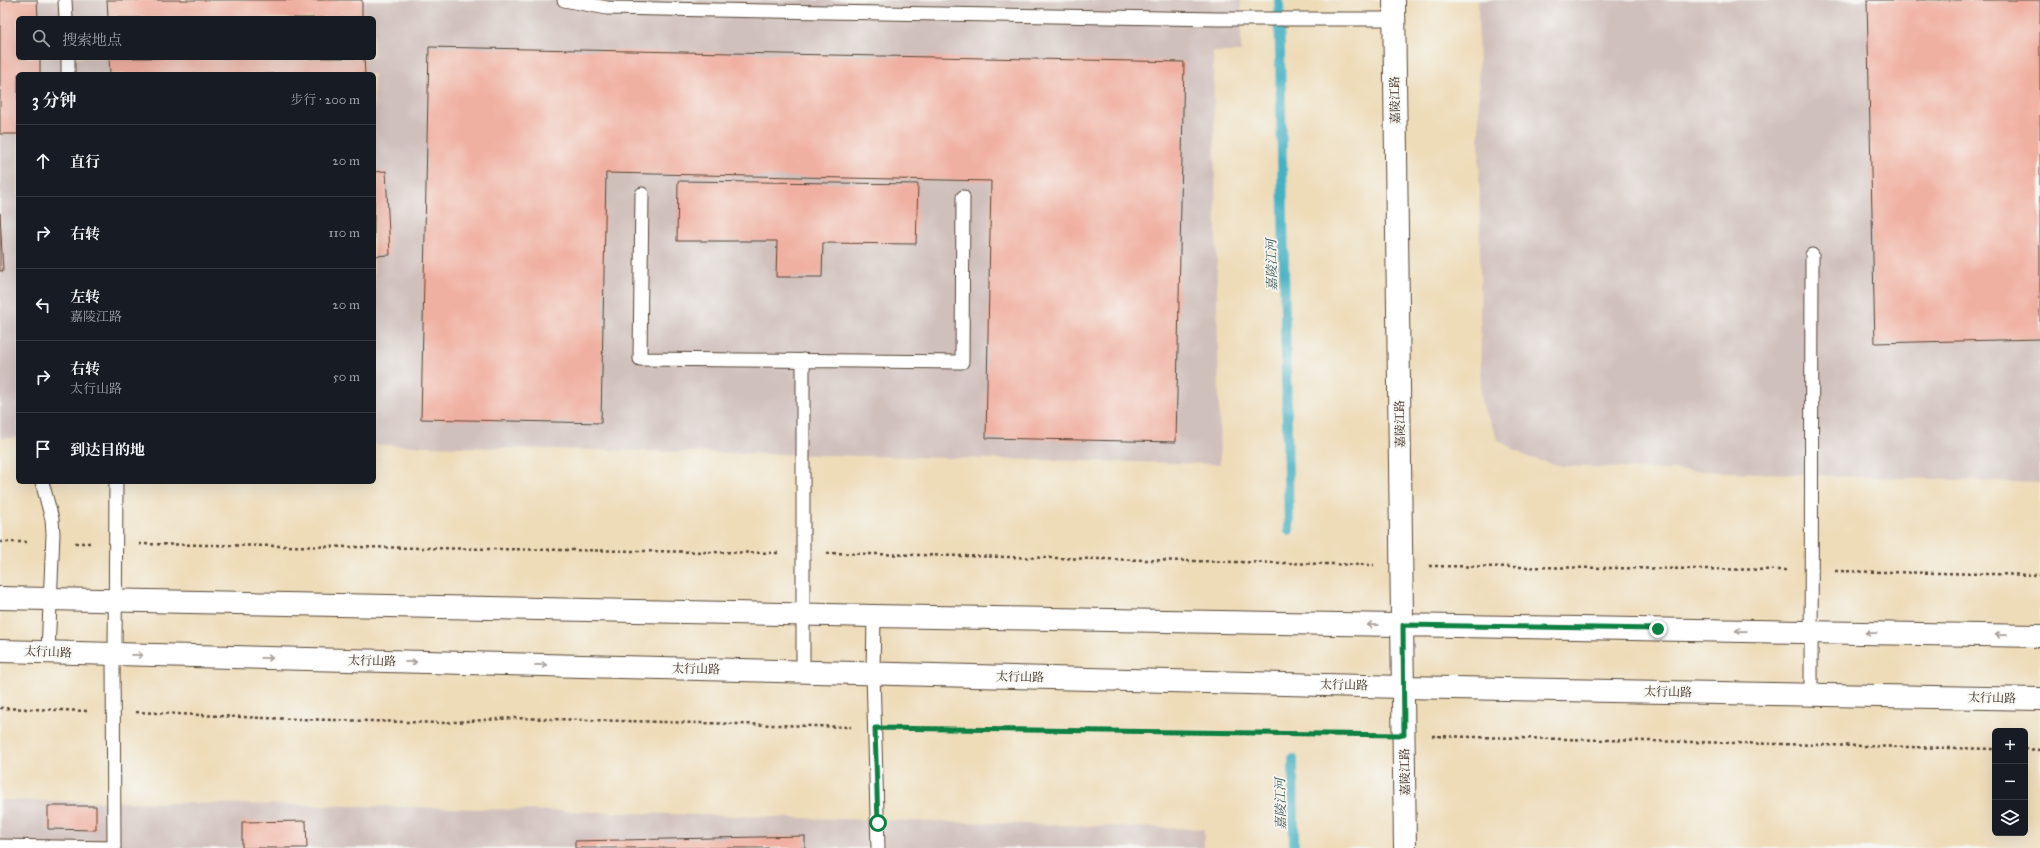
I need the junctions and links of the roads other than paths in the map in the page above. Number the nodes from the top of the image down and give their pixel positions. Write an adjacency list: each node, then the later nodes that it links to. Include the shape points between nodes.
1 (65, 0): 4 (lane)
2 (564, 0): 3 (lane, via 607,8 1218,19 1329,20)
3 (1394, 10): 18 (street, 嘉陵江路)
4 (66, 16)
5 (68, 60): 6 (lane)
6 (68, 72)
7 (642, 194): 10 (lane, via 640,359)
8 (963, 197): 10 (lane, via 962,362)
9 (1812, 255): 19 (lane)
10 (803, 360): 16 (lane)
11 (43, 484): 14 (lane, via 52,519)
12 (116, 484): 15 (lane)
13 (0, 598): 14 (street)
14 (50, 599): 15 (street); 22 (lane)
15 (115, 600): 16 (street); 23 (lane)
16 (803, 615): 17 (street); 24 (lane)
17 (874, 616): 18 (street, one-way to 17); 25 (lane)
18 (1403, 625): 19 (street, one-way to 18); 26 (street, 嘉陵江路)
19 (1811, 632): 20 (street, one-way to 19); 27 (lane)
20 (2040, 636)
21 (0, 651): 22 (street, 太行山路)
22 (48, 652): 23 (street, 太行山路)
23 (114, 654): 24 (street, 太行山路, one-way to 24); 30 (lane)
24 (803, 672): 25 (street, 太行山路)
25 (873, 673): 26 (street, 太行山路); 32 (lane)
26 (1403, 687): 27 (street, 太行山路); 33 (street, 嘉陵江路)
27 (1812, 694): 28 (street, 太行山路)
28 (2040, 699)
29 (0, 846): 30 (lane)
30 (113, 848): 31 (lane)
31 (123, 848)
32 (878, 848)
33 (1405, 848)

